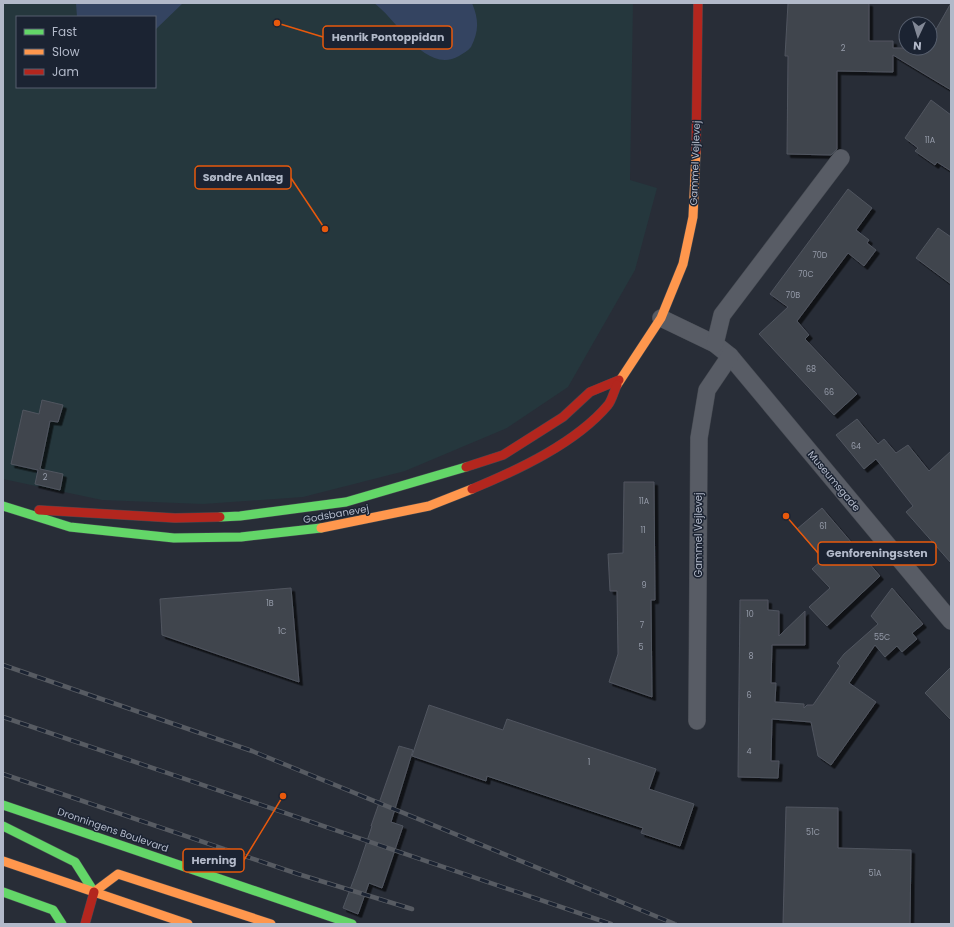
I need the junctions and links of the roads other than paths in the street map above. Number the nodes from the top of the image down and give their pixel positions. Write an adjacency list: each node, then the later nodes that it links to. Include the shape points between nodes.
1 (698, 3): 3 (street, Gammel Vejlevej, via 693,217 683,264)
2 (841, 158): 4 (street, via 722,315)
3 (661, 318): 4 (street, Museumsgade); 6 (street, Godsbanevej)
4 (715, 344): 5 (street, Museumsgade)
5 (730, 356): 9 (street, Museumsgade); 10 (street, Gammel Vejlevej, via 707,390 699,438)
6 (619, 380): 8 (street, Godsbanevej, via 590,392 563,416 503,455 346,502 240,516 175,518 108,515 72,510); 8 (street, Godsbanevej, via 609,404 582,429 538,460 429,506 297,532 242,537 174,538 70,527)
7 (3, 506): 8 (street, Godsbanevej)
8 (14, 509)
9 (950, 616)
10 (697, 721)
11 (3, 805): 20 (street, Dronningens Boulevard)
12 (3, 826): 15 (street, via 75,862)
13 (3, 861): 15 (street)
14 (3, 892): 16 (street, via 53,910)
15 (94, 892): 17 (street); 18 (street); 19 (street, via 118,874)
16 (62, 924)
17 (85, 924)
18 (188, 924)
19 (271, 924)
20 (352, 924)

